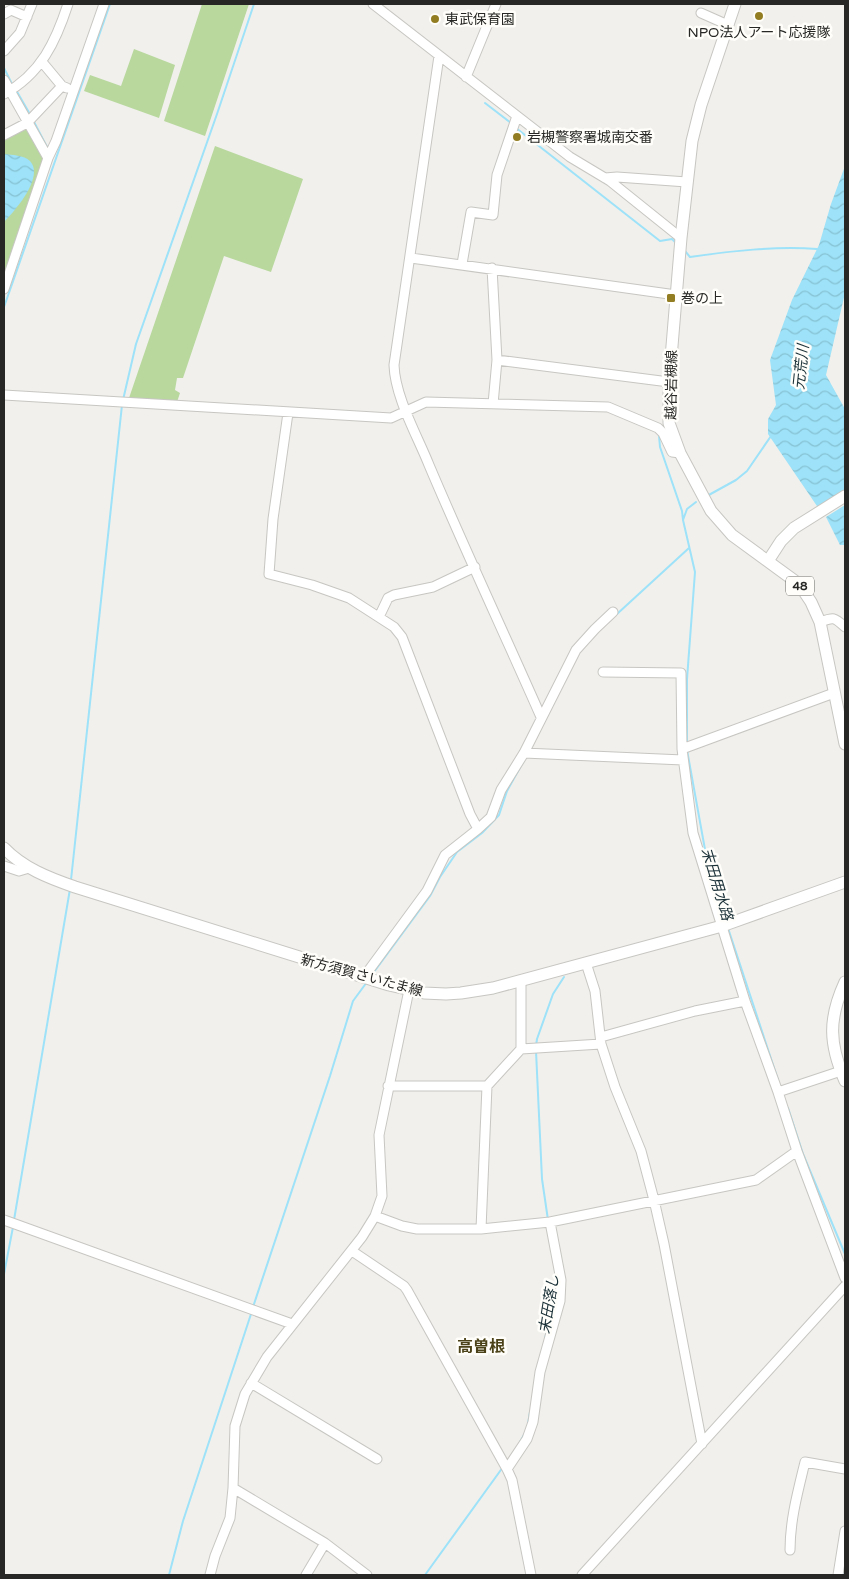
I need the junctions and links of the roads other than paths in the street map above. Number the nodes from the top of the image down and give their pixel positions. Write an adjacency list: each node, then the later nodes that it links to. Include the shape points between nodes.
1 (32, 4): 9 (street)
2 (68, 4): 13 (street, via 56,40)
3 (373, 4): 12 (street)
4 (496, 4): 14 (street)
5 (735, 4): 10 (main road, 越谷岩槻線 / 48)
6 (100, 5): 17 (street)
7 (701, 13): 10 (street)
8 (4, 14): 9 (street, via 11,10)
9 (27, 17): 11 (street, via 20,33)
10 (728, 26): 24 (main road, 越谷岩槻線 / 48, via 696,122)
11 (4, 51)
12 (439, 56): 14 (street); 26 (street)
13 (42, 62): 16 (street); 18 (street)
14 (466, 77): 19 (street)
15 (4, 80): 18 (street)
16 (62, 86): 17 (street); 20 (street)
17 (75, 90): 22 (street)
18 (7, 92): 20 (street)
19 (517, 116): 23 (street, via 570,157); 27 (street, via 497,175 493,215 470,212)
20 (27, 123): 21 (street); 22 (street)
21 (4, 135)
22 (48, 158): 29 (street)
23 (605, 178): 24 (street); 25 (street)
24 (687, 182): 25 (main road, 越谷岩槻線 / 48)
25 (681, 238): 30 (main road, 越谷岩槻線 / 48)
26 (411, 258): 27 (street); 35 (street, via 394,365 394,375)
27 (462, 264): 28 (street)
28 (492, 268): 30 (street); 31 (street)
29 (5, 284)
30 (676, 295): 32 (main road, 越谷岩槻線 / 48)
31 (497, 360): 32 (street); 34 (street)
32 (669, 382): 37 (main road, 越谷岩槻線 / 48)
33 (4, 396): 36 (street)
34 (493, 404): 35 (street, via 426,402); 38 (street, via 608,407)
35 (406, 411): 36 (street, via 391,418); 42 (street)
36 (288, 413): 44 (street, via 269,574 349,598)
37 (668, 413): 38 (street); 39 (main road, 越谷岩槻線 / 48)
38 (658, 428): 39 (street, via 672,452)
39 (680, 453): 41 (main road, 越谷岩槻線 / 48, via 711,511 732,536)
40 (845, 496): 41 (main road, via 787,534)
41 (768, 561): 45 (main road, 越谷岩槻線 / 48, via 806,593)
42 (475, 567): 44 (street, via 433,587 388,598); 49 (street)
43 (613, 612): 49 (street, via 576,650)
44 (379, 616): 54 (street, via 402,637)
45 (820, 622): 46 (street, via 832,618); 48 (main road, 越谷岩槻線 / 48)
46 (845, 627)
47 (603, 672): 51 (street, via 681,673)
48 (834, 693): 50 (main road, 越谷岩槻線 / 48); 51 (street)
49 (541, 717): 52 (street)
50 (845, 744)
51 (682, 749): 53 (street)
52 (524, 753): 53 (street); 54 (street, via 501,790 491,817)
53 (684, 760): 59 (street, via 693,833)
54 (478, 829): 61 (street, via 445,855 427,891)
55 (4, 848): 57 (main road, 新方須賀さいたま線)
56 (4, 866): 57 (street, via 19,871)
57 (29, 868): 61 (main road, 新方須賀さいたま線, via 75,887)
58 (845, 882): 59 (main road, 新方須賀さいたま線)
59 (722, 926): 60 (main road, 新方須賀さいたま線); 65 (street)
60 (586, 963): 62 (main road, 新方須賀さいたま線); 66 (street, via 595,992)
61 (366, 978): 64 (main road, 新方須賀さいたま線)
62 (521, 981): 64 (main road, 新方須賀さいたま線, via 461,993); 67 (street)
63 (845, 982): 68 (main road, via 832,1025 833,1043)
64 (409, 990): 70 (street)
65 (744, 1001): 66 (street, via 694,1011); 72 (street)
66 (601, 1040): 67 (street); 74 (street, via 641,1151)
67 (521, 1049): 71 (street)
68 (841, 1057): 69 (main road)
69 (843, 1076): 72 (street)
70 (388, 1086): 71 (street); 75 (street, via 379,1135 382,1196)
71 (487, 1086): 78 (street)
72 (778, 1092): 73 (street)
73 (797, 1151): 74 (street, via 756,1180); 80 (street)
74 (654, 1200): 77 (street); 84 (street)
75 (375, 1216): 78 (street, via 417,1229); 79 (street)
76 (4, 1220): 82 (street)
77 (550, 1222): 78 (street); 86 (street, via 561,1280 560,1301 540,1372 533,1422 527,1439)
78 (481, 1229)
79 (352, 1251): 82 (street); 86 (street, via 407,1290)
80 (845, 1278)
81 (845, 1286): 84 (street)
82 (292, 1324): 83 (street)
83 (251, 1383): 85 (street); 88 (street, via 235,1426)
84 (702, 1444): 96 (street)
85 (377, 1459)
86 (507, 1469): 95 (street)
87 (845, 1469): 91 (street, via 805,1462 796,1498)
88 (233, 1488): 90 (street); 92 (street, via 230,1518)
89 (845, 1531): 97 (street)
90 (325, 1543): 93 (street); 94 (street)
91 (790, 1550)
92 (210, 1575)
93 (306, 1575)
94 (367, 1575)
95 (531, 1575)
96 (582, 1575)
97 (838, 1575)

